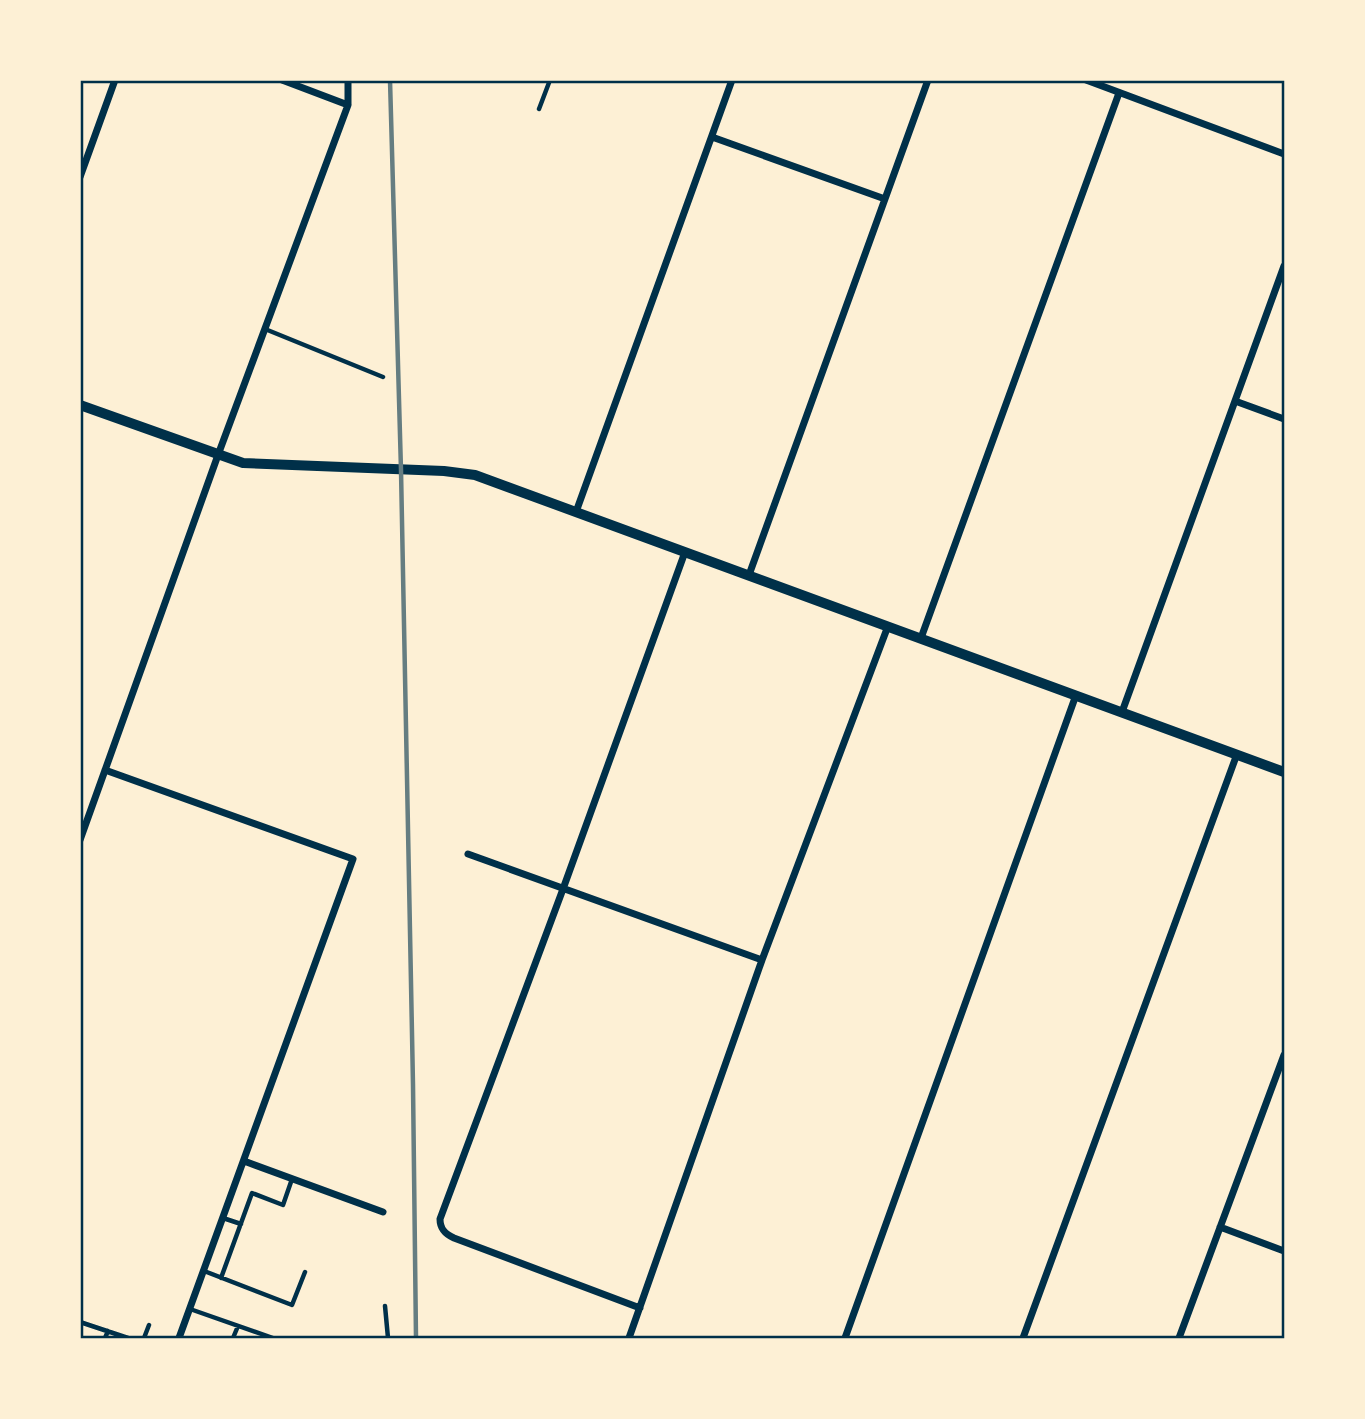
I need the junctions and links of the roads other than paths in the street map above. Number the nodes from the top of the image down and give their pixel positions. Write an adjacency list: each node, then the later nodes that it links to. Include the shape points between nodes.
1 (115, 80): 13 (street)
2 (282, 80): 9 (street)
3 (348, 80): 9 (street)
4 (550, 80): 10 (lane)
5 (732, 80): 11 (street)
6 (928, 80): 14 (street)
7 (1086, 80): 8 (street)
8 (1119, 93): 12 (street); 26 (street)
9 (348, 105): 16 (street)
10 (539, 109)
11 (712, 137): 14 (street); 22 (street)
12 (1284, 154)
13 (80, 177)
14 (884, 199): 24 (street)
15 (1284, 266): 18 (street)
16 (265, 329): 17 (lane); 21 (street)
17 (383, 377)
18 (1235, 401): 20 (street); 28 (street)
19 (80, 405): 21 (street)
20 (1284, 419)
21 (218, 455): 22 (street, via 249,463 462,472); 30 (street)
22 (576, 512): 23 (street)
23 (685, 552): 24 (street); 34 (street)
24 (749, 575): 25 (street)
25 (888, 626): 26 (street); 35 (street)
26 (921, 638): 27 (street)
27 (1076, 695): 28 (street); 62 (street)
28 (1122, 712): 29 (street)
29 (1237, 754): 31 (street); 63 (street)
30 (105, 770): 32 (street); 37 (street, via 353,859)
31 (1284, 772)
32 (80, 839)
33 (468, 854): 34 (street)
34 (563, 889): 35 (street); 49 (street, via 440,1223 454,1238)
35 (762, 960): 49 (street)
36 (1284, 1055): 42 (street)
37 (244, 1161): 38 (street); 40 (street)
38 (292, 1179): 39 (street); 41 (lane, via 283,1205 252,1193)
39 (383, 1212)
40 (223, 1218): 41 (lane); 44 (street)
41 (241, 1224): 46 (lane)
42 (1220, 1227): 43 (street); 64 (street)
43 (1284, 1251)
44 (204, 1271): 46 (lane); 48 (street)
45 (305, 1272): 46 (lane, via 292,1306)
46 (221, 1278)
47 (385, 1306): 60 (lane)
48 (190, 1308): 52 (lane); 57 (street)
49 (640, 1308): 61 (street)
50 (80, 1322): 53 (lane)
51 (149, 1325): 56 (lane)
52 (238, 1326): 58 (lane); 59 (lane)
53 (108, 1331): 54 (lane); 55 (lane)
54 (105, 1339)
55 (128, 1339)
56 (144, 1339)
57 (179, 1339)
58 (233, 1339)
59 (273, 1339)
60 (388, 1339)
61 (629, 1339)
62 (845, 1339)
63 (1023, 1339)
64 (1179, 1339)

